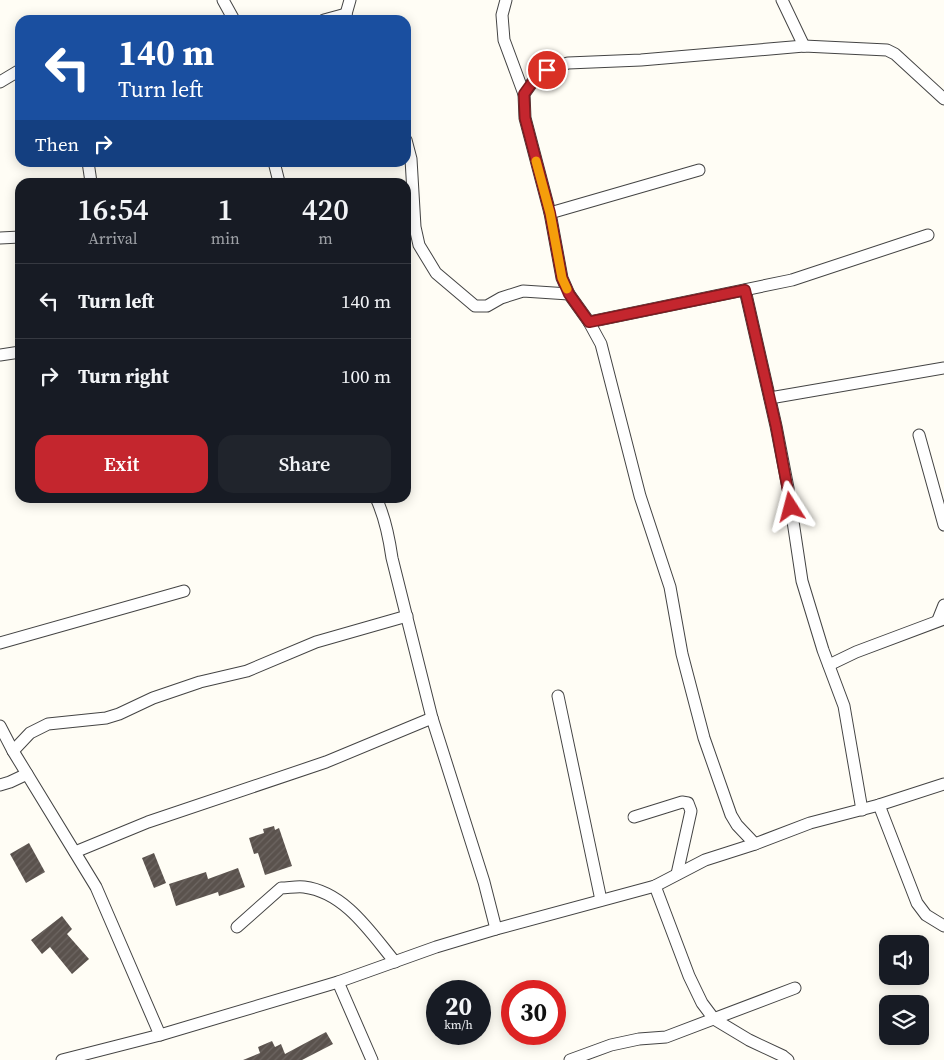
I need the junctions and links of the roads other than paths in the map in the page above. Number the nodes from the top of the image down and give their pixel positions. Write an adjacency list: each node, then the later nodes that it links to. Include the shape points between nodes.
1 (223, 0): 5 (street)
2 (350, 0): 6 (street)
3 (506, 0): 10 (street, via 502,15 504,40)
4 (782, 0): 7 (street)
5 (231, 15)
6 (346, 15)
7 (804, 46): 10 (street, via 568,63 547,70); 11 (street, via 887,50)
8 (15, 73): 9 (street)
9 (0, 82)
10 (524, 94): 14 (street, via 525,118)
11 (944, 100)
12 (699, 170): 14 (street)
13 (411, 178): 15 (street)
14 (550, 213): 20 (street, via 562,278)
15 (411, 227): 20 (street, via 436,273 475,306 487,306 523,291)
16 (928, 235): 19 (street, via 792,280)
17 (15, 237): 18 (street)
18 (0, 238)
19 (745, 290): 21 (street); 25 (street)
20 (569, 294): 21 (street)
21 (589, 322): 45 (street, via 601,344 640,496 670,587 682,654 704,738 731,815)
22 (15, 353): 23 (street)
23 (0, 355)
24 (944, 368): 25 (street)
25 (770, 398): 34 (street, via 802,581)
26 (918, 435): 28 (street)
27 (378, 503): 31 (street)
28 (944, 525)
29 (184, 591): 33 (street)
30 (944, 604): 32 (street)
31 (407, 616): 36 (street); 38 (street, via 308,645 247,670 153,698 112,716 48,724 30,733)
32 (941, 620): 34 (street)
33 (0, 643)
34 (829, 665): 43 (street, via 844,706)
35 (558, 696): 49 (street)
36 (432, 718): 46 (street, via 326,762 148,822); 52 (street)
37 (0, 726): 38 (street)
38 (13, 751): 39 (street)
39 (28, 774): 41 (street); 46 (street)
40 (944, 784): 42 (street)
41 (0, 785)
42 (880, 805): 43 (street); 50 (street, via 917,903 926,914)
43 (862, 810): 45 (street, via 810,823)
44 (634, 818): 47 (street, via 682,802 688,803 691,811)
45 (756, 844): 47 (street, via 705,860)
46 (75, 852): 57 (street, via 103,902)
47 (677, 874): 48 (street)
48 (655, 886): 49 (street); 56 (street, via 689,976)
49 (601, 900): 52 (street)
50 (944, 926)
51 (237, 927): 53 (street, via 281,888 304,887 327,894 352,911)
52 (496, 929): 53 (street)
53 (395, 962): 54 (street)
54 (338, 982): 57 (street); 59 (street)
55 (795, 988): 56 (street)
56 (714, 1019): 60 (street, via 666,1037 611,1044); 61 (street)
57 (160, 1035): 58 (street)
58 (62, 1060)
59 (372, 1060)
60 (570, 1060)
61 (788, 1060)

